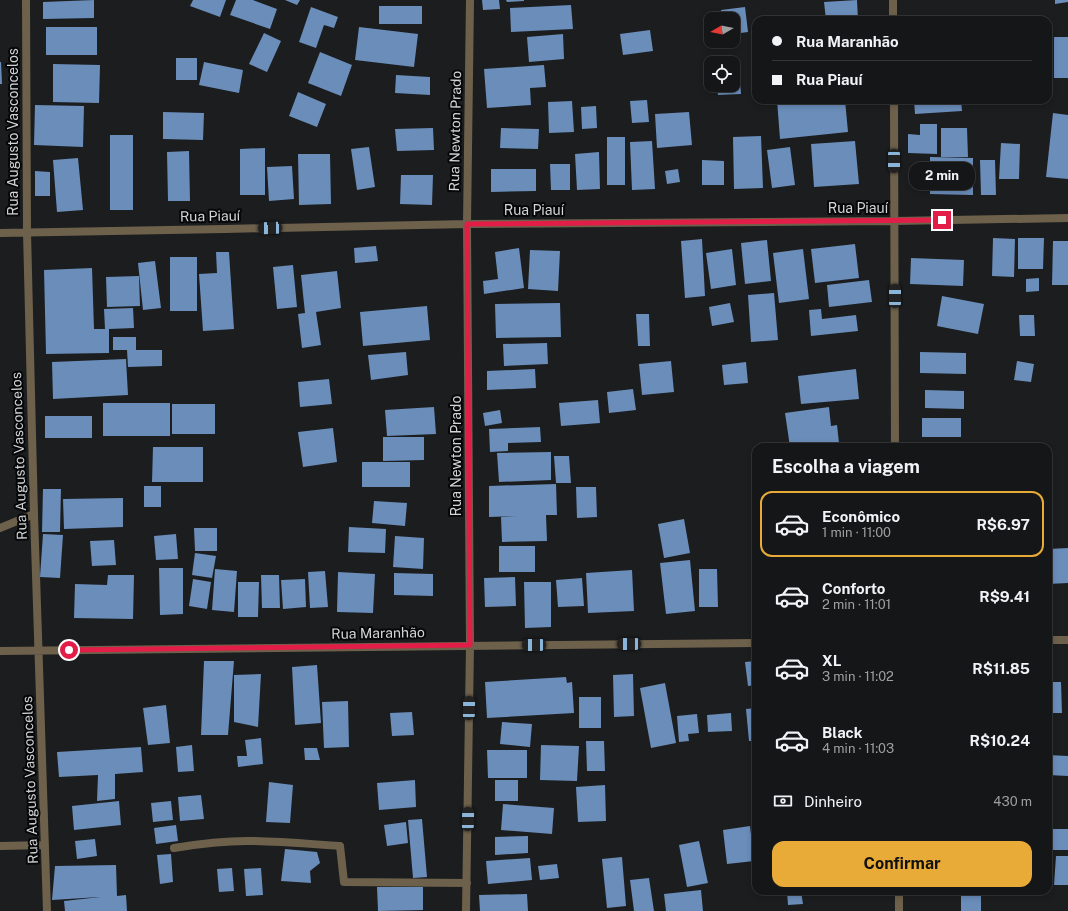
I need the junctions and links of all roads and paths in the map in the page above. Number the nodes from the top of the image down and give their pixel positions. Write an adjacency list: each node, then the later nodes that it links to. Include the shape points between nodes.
1 (26, 0): 9 (street, Rua Augusto Vasconcelos)
2 (470, 0): 8 (street, Rua Newton Prado)
3 (893, 0): 4 (street)
4 (894, 16)
5 (894, 104): 7 (street)
6 (1068, 218): 7 (street, Rua Piauí)
7 (895, 221): 8 (street, Rua Piauí); 11 (street)
8 (467, 224): 9 (street, Rua Piauí); 17 (street, Rua Newton Prado)
9 (27, 232): 10 (street, Rua Piauí); 12 (street, Rua Augusto Vasconcelos)
10 (0, 233)
11 (895, 443)
12 (34, 514): 13 (street); 18 (street, Rua Augusto Vasconcelos)
13 (0, 528)
14 (1052, 640): 15 (street)
15 (1068, 640)
16 (752, 643): 17 (street, Rua Maranhão)
17 (470, 645): 18 (street, Rua Maranhão); 23 (street, Rua Newton Prado)
18 (38, 650): 19 (street, Rua Maranhão); 20 (street, Rua Augusto Vasconcelos)
19 (0, 651)
20 (45, 845): 21 (street); 25 (street, Rua Augusto Vasconcelos)
21 (0, 846)
22 (174, 848): 23 (street, via 246,841 340,846 344,882)
23 (466, 883): 26 (street, Rua Newton Prado)
24 (899, 895): 27 (street)
25 (46, 911)
26 (466, 911)
27 (899, 911)

